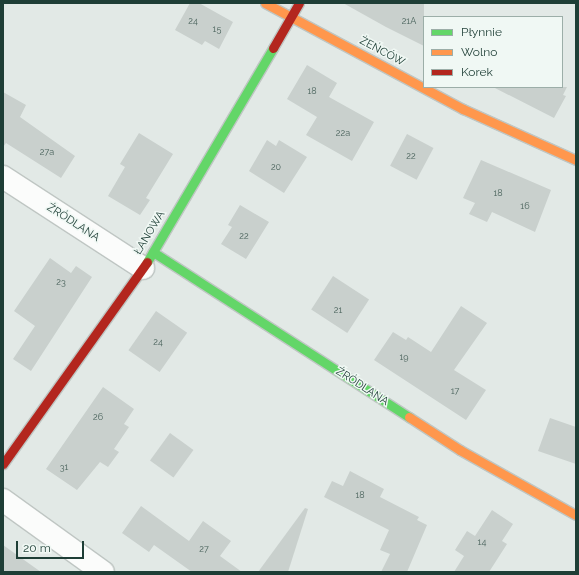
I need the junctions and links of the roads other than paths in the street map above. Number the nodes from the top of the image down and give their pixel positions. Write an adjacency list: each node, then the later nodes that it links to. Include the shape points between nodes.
1 (264, 3): 3 (street, ŻEŃCÓW)
2 (299, 3): 3 (street, ŁANOWA)
3 (291, 18): 4 (street, ŻEŃCÓW); 8 (street, ŁANOWA)
4 (423, 88)
5 (423, 88): 6 (street, ŻEŃCÓW, via 463,109)
6 (576, 160)
7 (3, 177): 8 (street, ŹRÓDLANA)
8 (148, 260): 9 (street, ŁANOWA); 11 (street, ŹRÓDLANA, via 460,450)
9 (3, 464)
10 (3, 500): 12 (street)
11 (576, 515)
12 (103, 572)

